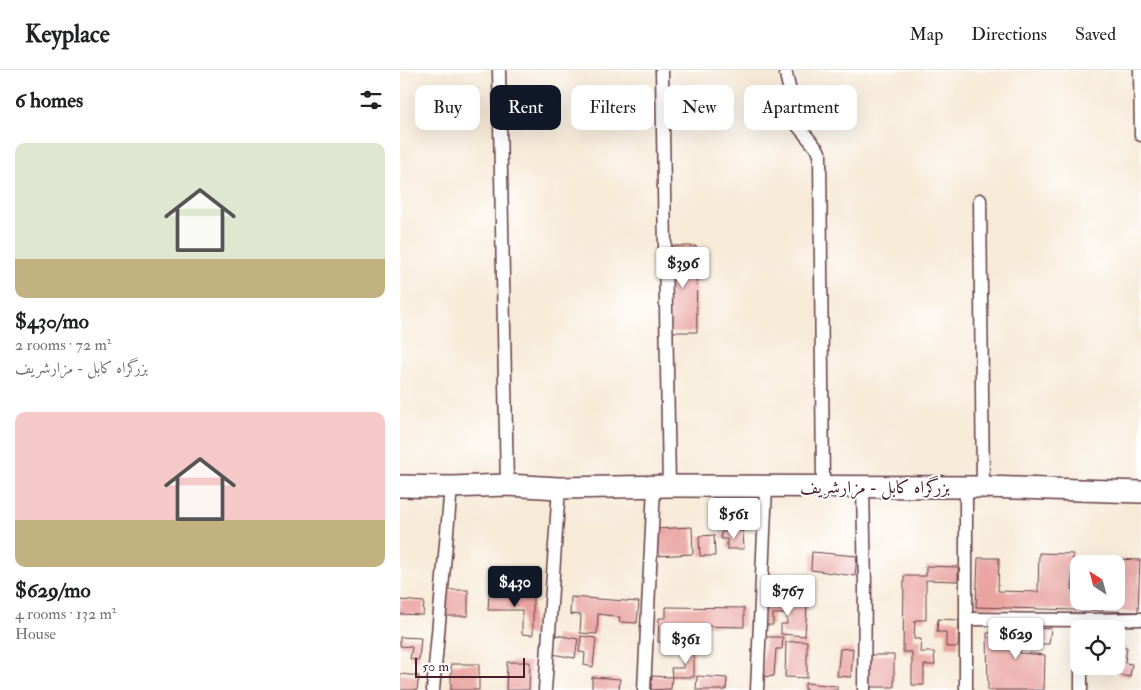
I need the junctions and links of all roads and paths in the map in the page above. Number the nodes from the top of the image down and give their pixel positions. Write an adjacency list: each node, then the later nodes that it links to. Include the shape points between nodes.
1 (499, 70): 7 (street)
2 (662, 70): 9 (street)
3 (785, 70): 12 (street, via 798,126 820,155)
4 (1140, 70): 5 (street)
5 (1141, 135)
6 (980, 200): 14 (street)
7 (507, 485): 10 (highway, بزرگراه کابل - مزارشریف); 15 (highway, بزرگراه کابل - مزارشریف)
8 (400, 486): 10 (highway, بزرگراه کابل - مزارشریف)
9 (662, 486): 11 (highway, بزرگراه کابل - مزارشریف); 15 (highway, بزرگراه کابل - مزارشریف); 24 (street)
10 (451, 487): 22 (street)
11 (766, 487): 12 (highway, بزرگراه کابل - مزارشریف); 25 (street)
12 (824, 487): 13 (highway, بزرگراه کابل - مزارشریف)
13 (863, 487): 14 (highway, بزرگراه کابل - مزارشریف); 26 (street)
14 (975, 487): 16 (highway, بزرگراه کابل - مزارشریف); 17 (street)
15 (559, 488): 23 (street)
16 (1141, 492)
17 (967, 619): 20 (street); 27 (street)
18 (1141, 619): 19 (street)
19 (1125, 620)
20 (1070, 624)
21 (1081, 675): 28 (street)
22 (433, 690)
23 (545, 690)
24 (644, 690)
25 (757, 690)
26 (864, 690)
27 (966, 690)
28 (1081, 690)

